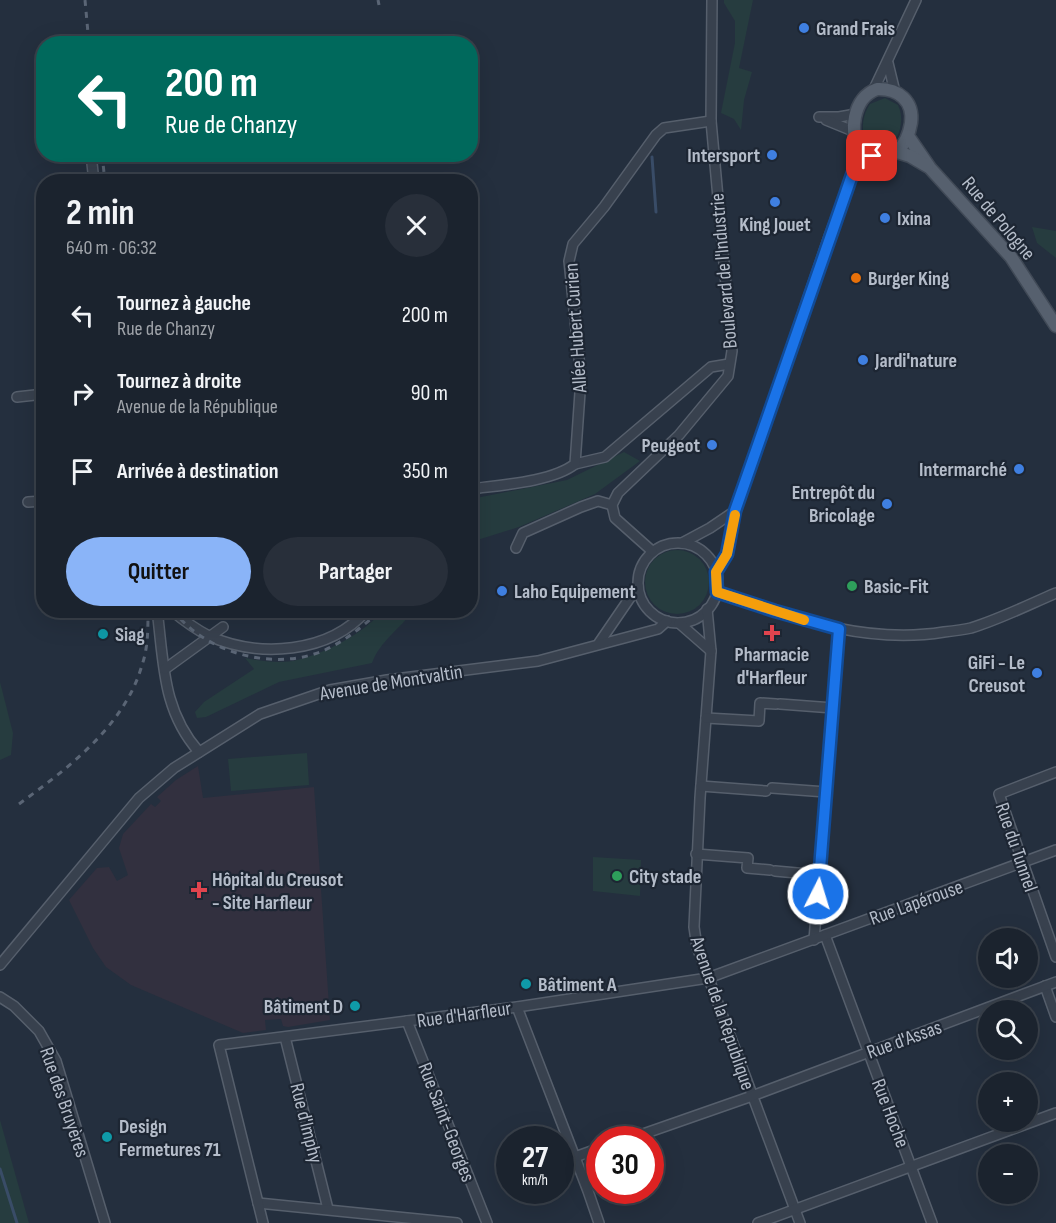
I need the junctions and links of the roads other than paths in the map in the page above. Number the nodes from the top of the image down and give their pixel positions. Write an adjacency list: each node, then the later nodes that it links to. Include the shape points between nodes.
1 (712, 0): 7 (street, Boulevard de l'Industrie)
2 (916, 0): 3 (street)
3 (888, 63): 4 (street); 5 (street)
4 (873, 91): 5 (main road); 6 (main road, via 863,97)
5 (896, 92): 9 (main road, via 909,106)
6 (856, 114): 8 (main road); 8 (street, via 819,117)
7 (711, 121): 15 (street, Boulevard de l'Industrie, via 732,351); 18 (street, Allée Hubert Curien, via 664,128 656,135 573,244 569,261 581,378)
8 (855, 136): 11 (main road, via 864,152); 13 (street)
9 (908, 136): 10 (main road); 12 (main road, Rue de Pologne)
10 (897, 152): 11 (main road, via 887,157); 12 (main road, Rue de Pologne)
11 (872, 156): 13 (street)
12 (930, 168): 14 (main road, Rue de Pologne, via 1011,257)
13 (854, 170): 23 (street)
14 (1056, 326)
15 (729, 364): 18 (street, via 711,367 605,457); 22 (street, Boulevard de l'Industrie, via 728,376 679,435 618,493)
16 (36, 395): 17 (street)
17 (17, 397)
18 (575, 464): 19 (street, via 565,472 547,477)
19 (478, 488)
20 (28, 502): 21 (street)
21 (36, 502)
22 (612, 505): 25 (street, via 598,501 581,507 523,533); 26 (street, via 615,518)
23 (735, 511): 24 (street); 27 (street, via 727,554)
24 (682, 543): 26 (street); 27 (street, via 704,552)
25 (516, 548)
26 (652, 551): 28 (street, via 641,567)
27 (716, 572): 29 (street)
28 (638, 586): 35 (street, via 647,608); 40 (street)
29 (717, 592): 31 (street); 38 (street)
30 (1056, 594): 38 (street, via 970,628 923,636)
31 (707, 609): 36 (street, via 689,621); 41 (street, Avenue de la République)
32 (158, 618): 42 (street)
33 (181, 618): 39 (street)
34 (357, 618): 39 (street, via 325,640 280,650)
35 (667, 621): 36 (street); 40 (street, Avenue de Montvaltin, via 658,629)
36 (679, 622): 41 (street)
37 (223, 627): 39 (street)
38 (839, 629): 43 (street)
39 (210, 636): 42 (street)
40 (599, 643): 45 (street, Avenue de Montvaltin, via 538,661 330,690 260,714)
41 (711, 651): 44 (street, Avenue de la République)
42 (165, 669): 45 (street, via 167,693 180,726)
43 (833, 708): 44 (street, via 760,703 759,722); 48 (street)
44 (706, 718): 47 (street, Avenue de la République)
45 (199, 752): 56 (street, Avenue de Montvaltin, via 139,798)
46 (1056, 772): 51 (street, Rue du Tunnel, via 999,794)
47 (701, 786): 48 (street); 50 (street, Avenue de la République)
48 (826, 792): 52 (street)
49 (1056, 850): 51 (street, Rue Lapérouse)
50 (696, 854): 52 (street, via 748,858 747,868); 57 (street, Avenue de la République, via 694,927)
51 (1022, 863): 53 (street, Rue Lapérouse); 55 (street, Rue du Tunnel)
52 (819, 875): 54 (street)
53 (825, 935): 54 (street, Rue Lapérouse); 65 (street, Rue Hoche)
54 (814, 940): 57 (street, Rue Lapérouse)
55 (1056, 957)
56 (0, 965)
57 (708, 978): 61 (street, Rue d'Harfleur); 66 (street, Avenue de la République)
58 (1056, 982): 59 (street, Rue d'Assas)
59 (1045, 986): 62 (street); 65 (street, Rue d'Assas)
60 (0, 997): 76 (street, Rue des Bruyères, via 39,1031 56,1061)
61 (517, 1006): 63 (street, Rue d'Harfleur); 70 (street)
62 (1056, 1017)
63 (408, 1021): 64 (street, Rue d'Harfleur); 79 (street, Rue Saint-Georges)
64 (285, 1036): 72 (street, Rue d'Harfleur, via 219,1045); 73 (street, Rue d'Imphy)
65 (867, 1052): 66 (street, Rue d'Assas); 71 (street, Rue Hoche)
66 (752, 1096): 68 (street, Rue d'Assas); 74 (street, Avenue de la République)
67 (1056, 1113): 71 (street)
68 (664, 1127)
69 (586, 1153): 70 (street)
70 (575, 1157): 80 (street)
71 (911, 1166): 74 (street); 83 (street, Rue Hoche)
72 (258, 1203): 73 (street); 77 (street)
73 (328, 1209): 75 (street)
74 (795, 1209): 81 (street); 82 (street, Avenue de la République)
75 (378, 1219): 78 (street)
76 (105, 1223)
77 (263, 1223)
78 (457, 1223)
79 (487, 1223)
80 (598, 1223)
81 (758, 1223)
82 (800, 1223)
83 (932, 1223)

